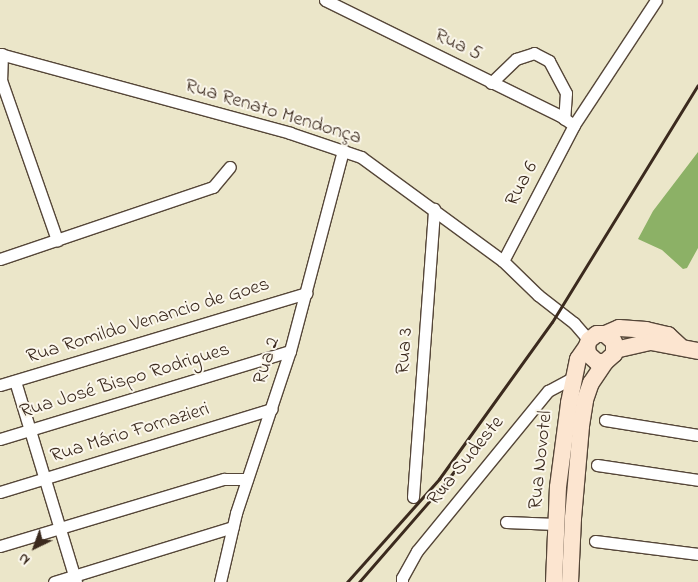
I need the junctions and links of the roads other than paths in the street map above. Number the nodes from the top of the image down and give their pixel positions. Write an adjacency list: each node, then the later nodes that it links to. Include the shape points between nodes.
1 (325, 0): 4 (street, Rua 5)
2 (656, 0): 5 (street, Rua 6)
3 (1, 54): 6 (street, Rua Renato Mendonça); 9 (street, via 1,80)
4 (491, 83): 5 (street, Rua 5); 5 (street, via 516,59 534,53 549,61 566,93)
5 (569, 122): 11 (street, Rua 6)
6 (343, 150): 8 (street, Rua Renato Mendonça, via 361,157); 12 (street, Rua 2)
7 (230, 167): 9 (street, via 213,187)
8 (434, 209): 11 (street, Rua Renato Mendonça); 31 (street, Rua 3)
9 (57, 240): 10 (street)
10 (0, 259)
11 (503, 260): 13 (street, Rua Renato Mendonça, via 538,296)
12 (307, 293): 15 (street, Rua 2); 19 (street, Rua Romildo Venancio de Goes)
13 (595, 339): 14 (street, via 619,328 646,330 668,335); 17 (street, via 614,342); 17 (street, via 590,357 597,362); 18 (street, Rua Novotel, via 578,359)
14 (680, 346): 16 (street); 17 (street, via 651,342)
15 (290, 351): 21 (street, Rua 2); 23 (street, Rua José Bispo Rodrigues)
16 (698, 351)
17 (610, 356): 44 (street, Rua Novotel, via 591,383 585,400)
18 (574, 377): 33 (street, Rua Novotel, via 558,487); 43 (street, Rua Sudeste, via 548,391 417,550)
19 (15, 381): 20 (street, Rua Romildo Venancio de Goes); 23 (street)
20 (0, 385)
21 (272, 409): 27 (street, Rua 2); 28 (street, Rua Mário Fornazieri)
22 (606, 420): 24 (street)
23 (29, 430): 25 (street, Rua José Bispo Rodrigues); 28 (street)
24 (698, 435)
25 (0, 439)
26 (597, 465): 29 (street)
27 (247, 478): 34 (street, Rua 2); 35 (street, via 224,479)
28 (44, 479): 30 (street, Rua Mário Fornazieri); 35 (street)
29 (698, 480)
30 (0, 492)
31 (413, 497)
32 (506, 522): 33 (street)
33 (556, 524): 40 (street, Rua Novotel)
34 (233, 527): 39 (street); 42 (street, Rua 2)
35 (59, 528): 37 (street); 39 (street)
36 (595, 541): 38 (street)
37 (0, 546)
38 (698, 554)
39 (75, 579): 41 (street)
40 (556, 580)
41 (54, 582)
42 (220, 582)
43 (402, 582)
44 (570, 582)

